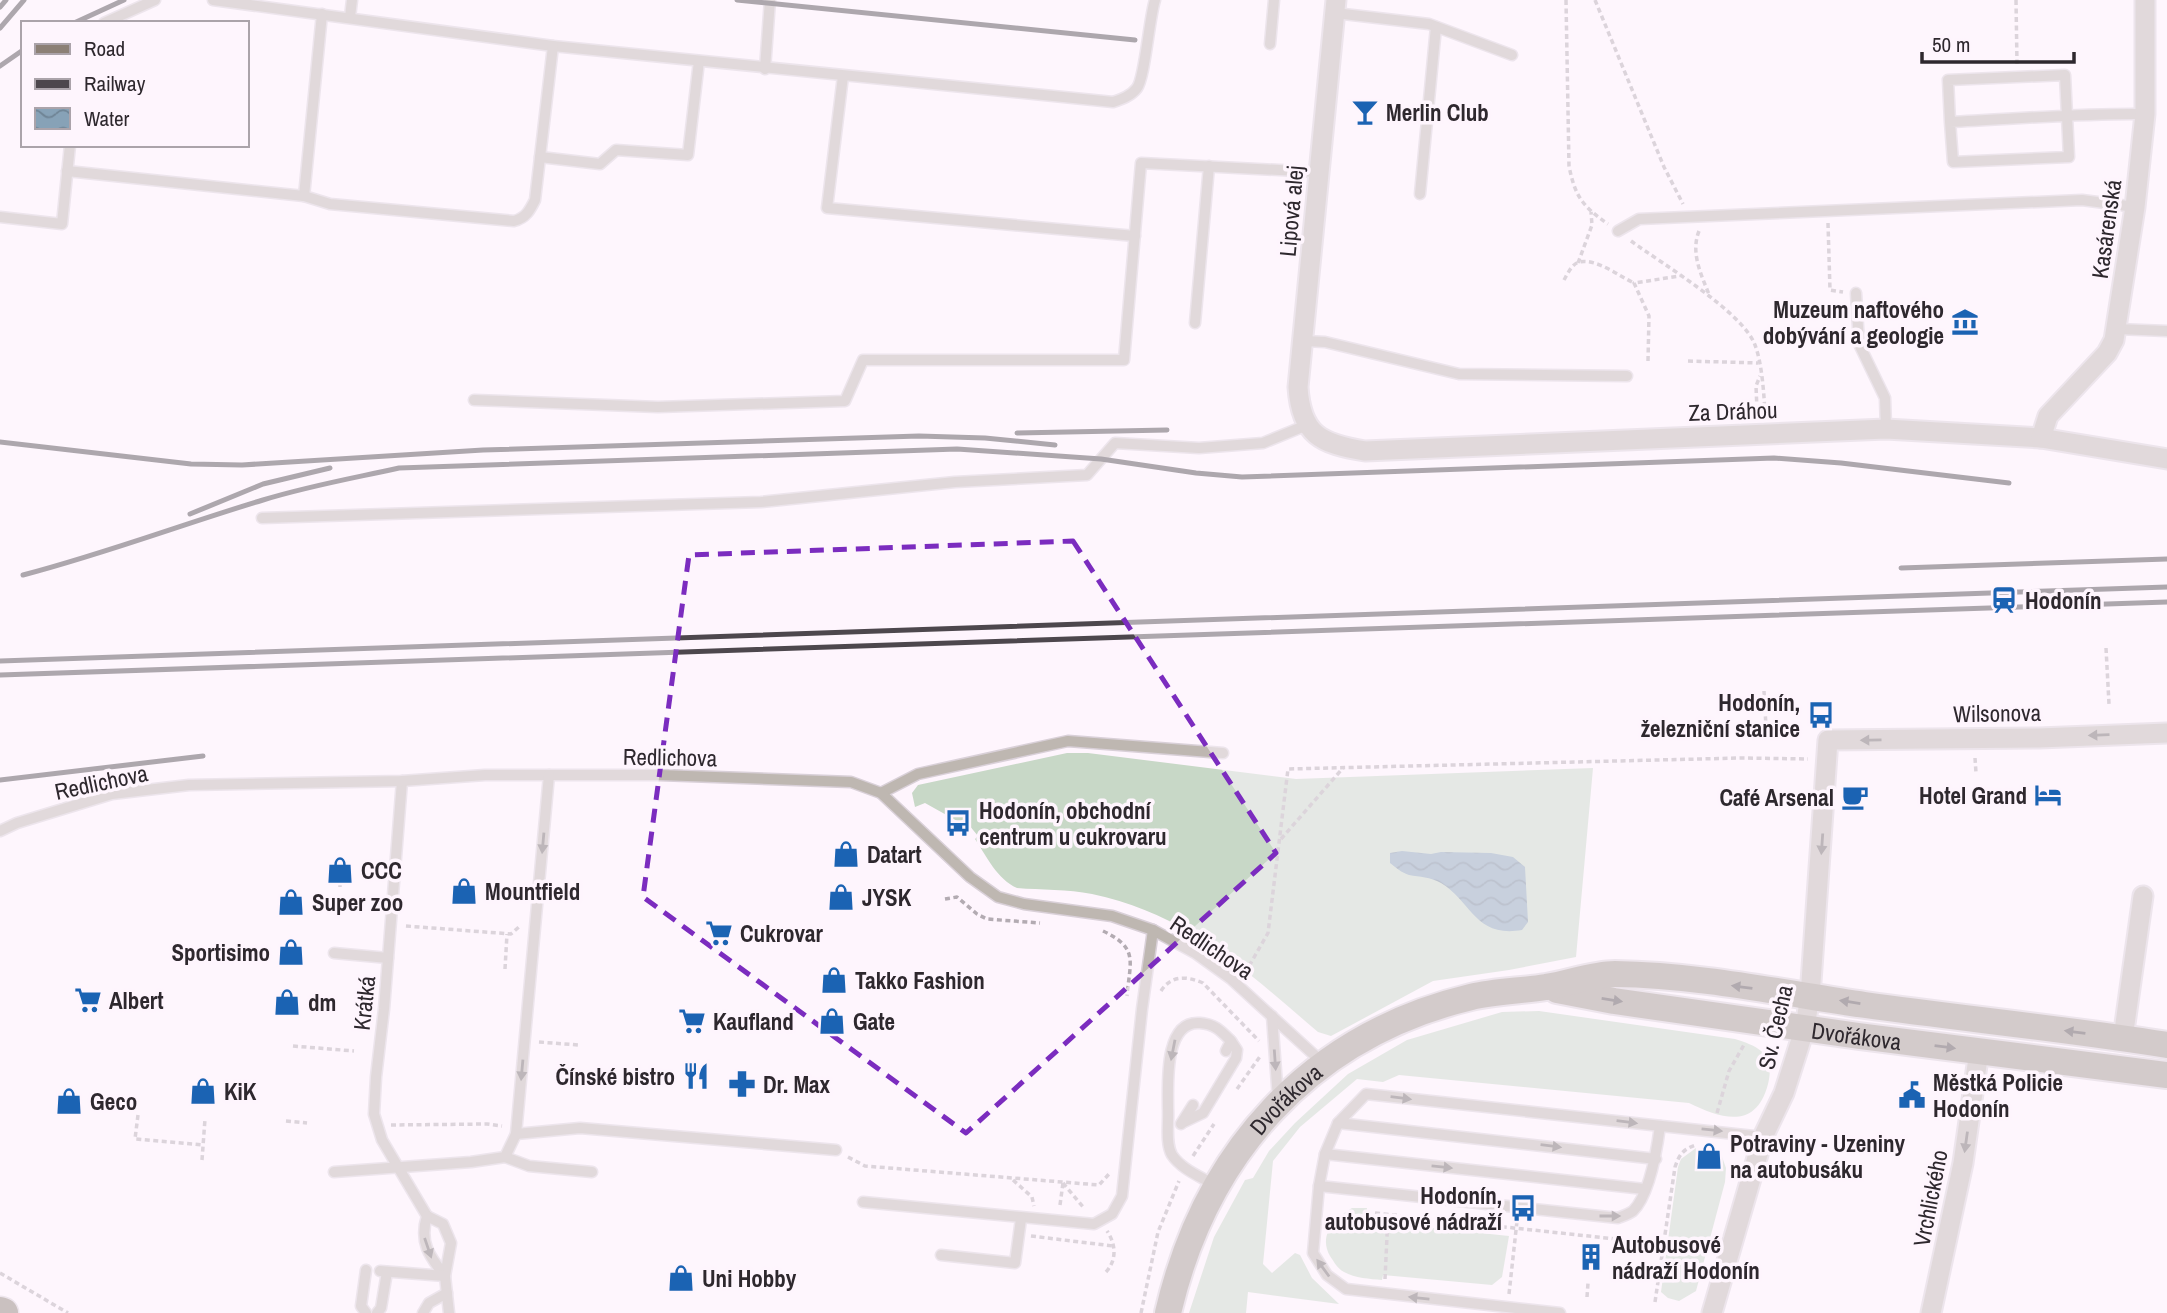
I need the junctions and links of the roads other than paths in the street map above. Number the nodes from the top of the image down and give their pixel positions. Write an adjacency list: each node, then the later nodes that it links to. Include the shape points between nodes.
1 (155, 0): 11 (lane)
2 (213, 0): 9 (lane)
3 (352, 0): 10 (lane)
4 (770, 0): 17 (lane)
5 (1155, 0): 18 (lane, via 1141,80 1130,95 1113,102)
6 (1274, 0): 13 (lane)
7 (2145, 1): 19 (street, Kasárenská)
8 (1336, 6): 12 (lane); 26 (street, Lipová alej)
9 (322, 14): 10 (lane); 28 (lane)
10 (349, 17): 14 (lane)
11 (108, 21)
12 (1436, 27): 15 (lane); 27 (lane)
13 (1270, 44)
14 (553, 46): 16 (lane); 23 (lane)
15 (1512, 55)
16 (699, 61): 17 (lane); 23 (lane, via 688,155 616,150 600,164)
17 (765, 69): 18 (lane)
18 (843, 76): 32 (lane, via 827,208)
19 (2145, 114): 20 (lane); 29 (street, Kasárenská)
20 (2067, 116): 21 (lane); 21 (lane, via 2069,157 1953,162); 21 (lane, via 2066,75 1948,80)
21 (1950, 122)
22 (70, 147): 25 (lane)
23 (540, 157): 28 (lane, via 535,200 525,216 514,221 330,204)
24 (1209, 166): 26 (lane); 32 (lane, via 1141,163); 34 (lane)
25 (67, 171): 28 (lane); 30 (lane, via 62,224)
26 (1318, 172): 37 (street, Lipová alej)
27 (1420, 194)
28 (304, 196)
29 (2135, 207): 31 (lane, via 2082,200 1689,216 1639,219); 35 (street, Kasárenská)
30 (0, 217)
31 (1618, 231)
32 (1135, 236): 39 (lane, via 1124,360 863,360 845,401 658,407)
33 (1856, 293): 41 (lane, via 1858,344 1885,398)
34 (1195, 323)
35 (2117, 329): 36 (lane); 42 (street, Kasárenská, via 2107,353 2048,416)
36 (2167, 331)
37 (1304, 341): 38 (lane, via 1459,374); 40 (street, Lipová alej, via 1298,387)
38 (1627, 376)
39 (474, 400)
40 (1307, 425): 41 (street, Za Dráhou, via 1325,441 1365,451); 44 (lane, via 1264,443 1199,448 1115,443 1087,475 955,482 761,502)
41 (1886, 429): 42 (street, Za Dráhou)
42 (2041, 438): 43 (street, Za Dráhou)
43 (2167, 459)
44 (262, 517)
45 (2167, 733): 46 (street, Wilsonova, one-way to 46)
46 (1828, 750): 57 (street, Sv. Čecha, one-way to 57)
47 (1223, 753): 50 (lane, via 1068,741 918,774)
48 (549, 775): 49 (lane, Redlichova); 50 (lane, Redlichova, via 850,782); 71 (lane, one-way to 71)
49 (402, 781): 51 (lane, Redlichova, via 189,785 112,794); 55 (lane, Krátká)
50 (881, 793): 53 (lane, Redlichova, via 970,877 998,897 1112,916)
51 (0, 831)
52 (2143, 896): 60 (street)
53 (1153, 930): 58 (lane, Redlichova, via 1210,963); 85 (lane, via 1122,1196 1112,1214 1094,1224)
54 (334, 953): 55 (lane)
55 (388, 958): 77 (lane, Krátká, via 374,1114)
56 (1545, 987): 57 (main road, Dvořákova, one-way to 56, via 1612,974); 59 (main road, Dvořákova, one-way to 59); 63 (main road, Dvořákova, via 1471,997 1412,1015)
57 (1810, 996): 59 (street, Sv. Čecha); 60 (main road, Dvořákova, one-way to 57)
58 (1272, 1016): 63 (lane, Redlichova); 65 (lane, one-way to 65)
59 (1805, 1027): 62 (main road, Dvořákova, one-way to 62); 72 (street, Sv. Čecha, via 1784,1093)
60 (2123, 1038): 61 (main road, Dvořákova)
61 (2167, 1045)
62 (1979, 1051): 64 (main road, Dvořákova); 97 (street, Vrchlického, one-way to 97, via 1963,1163)
63 (1323, 1063): 65 (main road, Dvořákova)
64 (2167, 1076)
65 (1278, 1104): 80 (main road, Dvořákova)
66 (1193, 1105): 67 (lane)
67 (1182, 1123): 70 (lane); 70 (lane, one-way to 70, via 1203,1113 1238,1054 1218,1028 1203,1023 1184,1027 1171,1048)
68 (1338, 1123): 69 (lane, one-way to 69, via 1366,1094); 74 (lane); 76 (lane, one-way to 76)
69 (1660, 1126): 72 (lane, one-way to 72); 76 (lane)
70 (1169, 1132): 80 (lane, via 1175,1159)
71 (516, 1134): 73 (lane, via 580,1128); 75 (lane)
72 (1763, 1137): 96 (street, Sv. Čecha)
73 (836, 1150)
74 (1325, 1154): 81 (lane); 82 (lane, one-way to 82)
75 (505, 1157): 77 (lane); 79 (lane, via 529,1166)
76 (1656, 1159): 82 (lane)
77 (397, 1167): 78 (lane); 84 (lane, Krátká)
78 (334, 1172)
79 (592, 1172)
80 (1216, 1186): 94 (main road, Dvořákova, via 1185,1252)
81 (1319, 1186): 82 (lane, one-way to 82, via 1618,1218 1631,1212); 95 (lane, one-way to 81, via 1346,1289 1327,1275 1313,1253)
82 (1644, 1189)
83 (863, 1202): 85 (lane)
84 (427, 1216): 88 (lane, one-way to 88, via 422,1231 430,1258); 88 (lane, Krátká, via 443,1224 451,1243)
85 (1021, 1219): 86 (lane, via 1015,1263)
86 (941, 1255)
87 (366, 1270): 90 (lane, via 361,1306)
88 (444, 1276): 89 (lane); 91 (lane, via 384,1271)
89 (447, 1293): 92 (lane, via 429,1303); 93 (lane)
90 (366, 1313)
91 (377, 1313)
92 (423, 1313)
93 (449, 1313)
94 (1168, 1313)
95 (1560, 1313)
96 (1712, 1313)
97 (1931, 1313)

